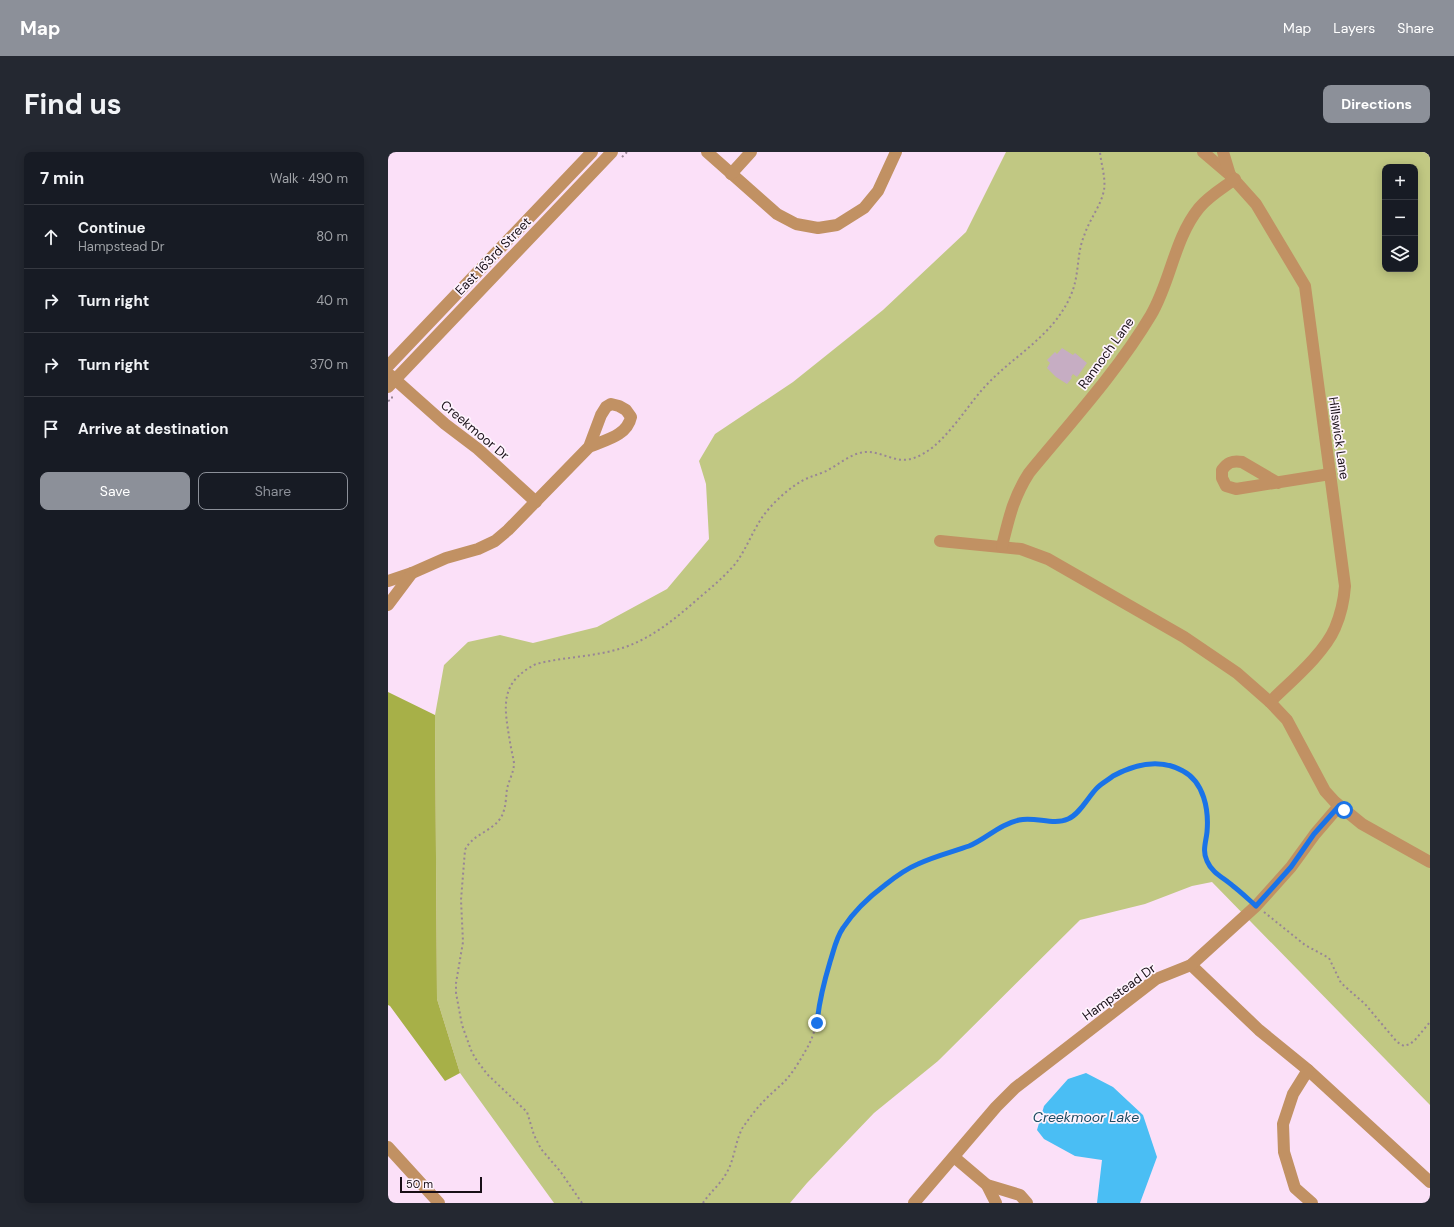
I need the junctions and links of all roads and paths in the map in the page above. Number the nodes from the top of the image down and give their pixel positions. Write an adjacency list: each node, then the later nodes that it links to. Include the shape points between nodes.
1 (592, 152): 11 (street, East 163rd Street)
2 (612, 152): 12 (street, East 163rd Street)
3 (706, 152): 9 (street)
4 (751, 152): 9 (street)
5 (896, 152): 9 (street, via 878,191 864,208 837,225 818,228 796,224 777,214)
6 (1100, 152): 34 (path, via 1104,189 1084,234 1075,286 1063,310 1039,339 982,390 941,439 925,453 913,459 897,459 863,452 808,477 786,492 769,509 744,552 730,569 658,631 617,650 536,664 518,675 511,684 506,708 514,768 501,819 467,844 465,850 461,900 463,942 456,993 470,1050 487,1074 527,1112 541,1149)
7 (1203, 152): 10 (street, Hillswick Lane)
8 (1223, 152): 10 (street)
9 (731, 174)
10 (1232, 177): 14 (street, Hillswick Lane, via 1256,204 1305,286); 18 (street, Rannoch Lane, via 1193,216 1152,314 1129,350 1021,485 1011,507)
11 (388, 366)
12 (390, 380): 16 (street, Creekmoor Dr, via 478,449)
13 (589, 447): 16 (street)
14 (1330, 474): 15 (street); 22 (street, Hillswick Lane, via 1345,586 1342,608 1335,629 1328,640)
15 (1278, 483)
16 (536, 502): 19 (street, via 495,541)
17 (940, 541): 18 (street)
18 (1002, 546): 22 (street, via 1028,551 1048,559 1184,637 1237,672)
19 (412, 573): 20 (street); 21 (street)
20 (388, 581)
21 (388, 605)
22 (1270, 702): 23 (street, via 1287,720 1325,791)
23 (1339, 806): 24 (street, via 1362,824); 25 (street, Hampstead Dr, via 1314,834 1291,867)
24 (1430, 862)
25 (1256, 906): 26 (street, Hampstead Dr); 27 (path, via 1305,945 1329,958 1341,983 1365,1004 1397,1042 1404,1046 1410,1044); 35 (path, via 1219,876 1207,861 1204,852 1207,824 1202,790 1184,771 1163,764 1138,765 1109,779 1098,786 1073,817 1066,820 1019,820 972,844 907,869 873,894 843,928 836,940 820,1000 817,1023 807,1048 786,1081 762,1102 742,1129 727,1172)
26 (1191, 965): 28 (street, via 1259,1030); 30 (street, Hampstead Dr, via 1156,979 1015,1088)
27 (1430, 1022)
28 (1308, 1070): 31 (street); 39 (street, via 1293,1094 1283,1124 1284,1152 1295,1188)
29 (388, 1147): 33 (street)
30 (954, 1157): 32 (street); 36 (street, Hampstead Dr)
31 (1430, 1182)
32 (987, 1185): 37 (street); 38 (street, via 1020,1195)
33 (439, 1203)
34 (582, 1203)
35 (703, 1203)
36 (914, 1203)
37 (996, 1203)
38 (1027, 1203)
39 (1312, 1203)

